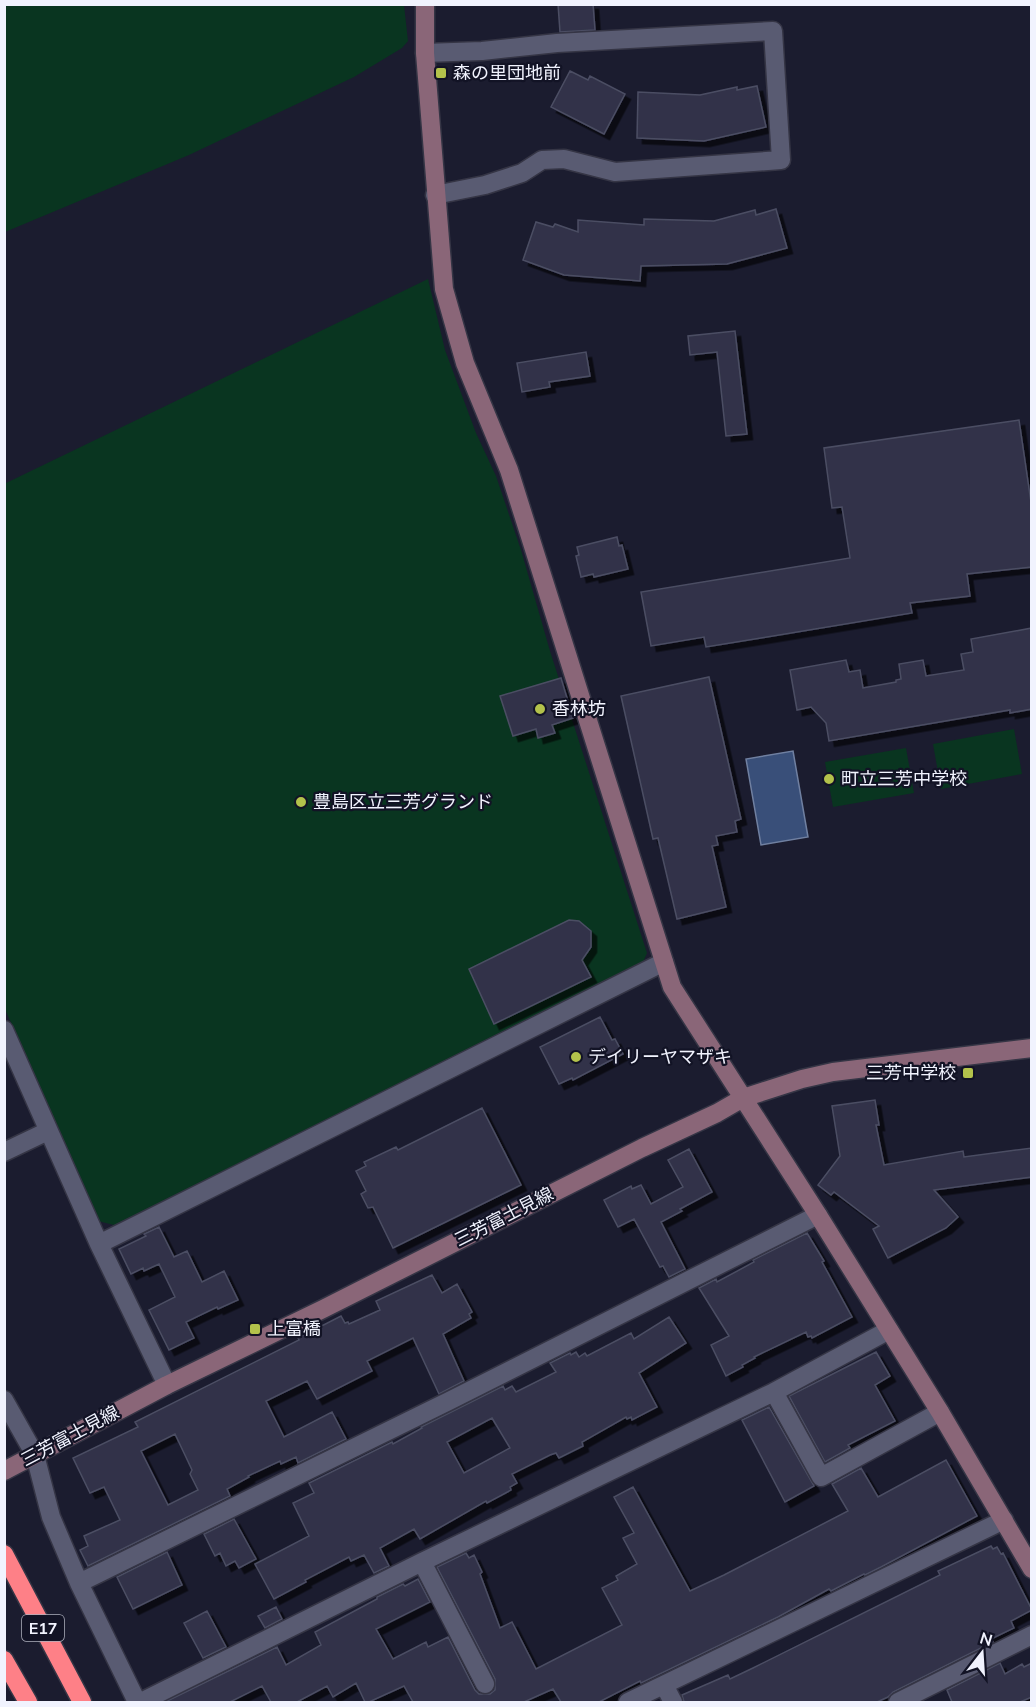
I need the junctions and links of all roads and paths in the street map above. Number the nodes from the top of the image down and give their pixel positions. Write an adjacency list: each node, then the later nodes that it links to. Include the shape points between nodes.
1 (425, 4): 2 (street)
2 (425, 54): 3 (street); 3 (street, via 773,31 781,160 615,172 564,159 542,160 485,185)
3 (435, 195): 4 (street, via 444,289 465,363 509,470)
4 (664, 962): 7 (street, via 672,987); 11 (street)
5 (4, 1030): 8 (street)
6 (1032, 1048): 7 (street, 三芳富士見線, via 833,1072)
7 (743, 1098): 10 (street); 13 (street, 三芳富士見線)
8 (48, 1131): 9 (street); 11 (street)
9 (4, 1152)
10 (818, 1215): 12 (street); 23 (street)
11 (99, 1244): 13 (street)
12 (889, 1330): 14 (street); 16 (street)
13 (167, 1385): 17 (street, 三芳富士見線)
14 (774, 1392): 16 (street, via 821,1477); 21 (street)
15 (4, 1400): 17 (street)
16 (939, 1412): 19 (street)
17 (35, 1455): 18 (street, 三芳富士見線); 23 (street, via 51,1517)
18 (9, 1469)
19 (1005, 1520): 22 (street); 27 (street)
20 (4, 1554): 29 (highway, E17)
21 (422, 1562): 26 (street); 31 (street)
22 (1032, 1569)
23 (80, 1584): 30 (street)
24 (1032, 1635): 34 (street)
25 (4, 1660): 28 (highway, E17)
26 (484, 1684)
27 (664, 1685): 32 (street); 33 (street)
28 (27, 1702)
29 (82, 1702)
30 (137, 1702)
31 (141, 1702)
32 (628, 1702)
33 (673, 1702)
34 (898, 1702)

